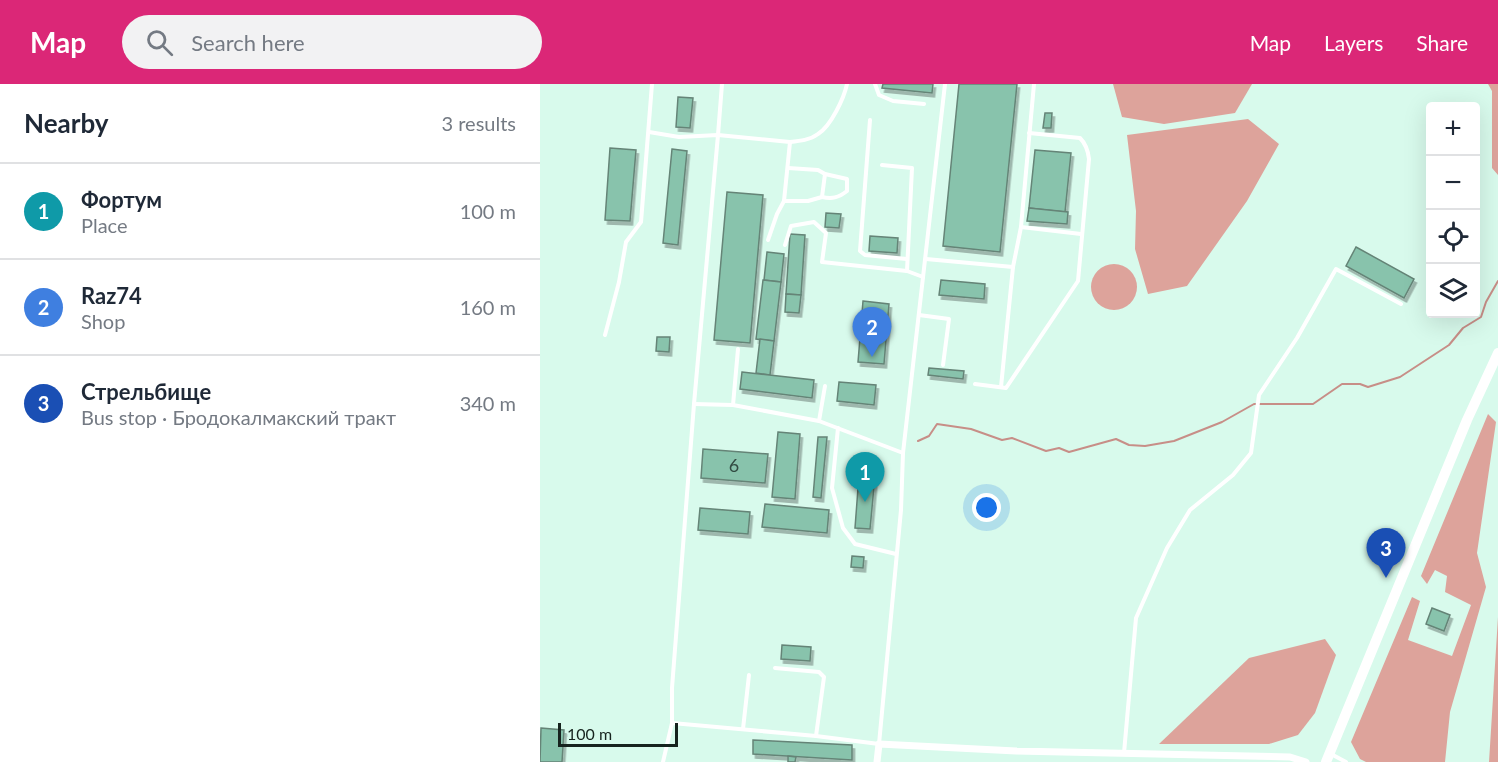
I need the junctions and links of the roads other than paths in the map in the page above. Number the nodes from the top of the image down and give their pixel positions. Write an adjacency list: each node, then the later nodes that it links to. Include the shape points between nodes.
1 (652, 84): 9 (lane)
2 (722, 84): 11 (lane)
3 (847, 84): 12 (lane, via 844,96 820,134)
4 (875, 84): 7 (lane, via 879,94 893,101)
5 (945, 84): 23 (lane)
6 (1034, 84): 10 (lane)
7 (924, 104)
8 (870, 120): 22 (lane, via 860,250 865,255)
9 (649, 132): 11 (lane, via 678,137); 29 (lane, via 641,222 626,242)
10 (1029, 133): 18 (lane); 19 (lane, via 1080,138 1085,143 1089,159)
11 (718, 135): 12 (lane); 36 (lane)
12 (790, 142): 14 (lane)
13 (882, 165): 22 (lane, via 912,168)
14 (788, 168): 15 (lane); 17 (lane)
15 (825, 174): 16 (lane); 16 (lane, via 846,179 847,191 840,196)
16 (822, 197): 17 (lane)
17 (784, 201): 20 (lane)
18 (1021, 227): 19 (lane); 24 (lane)
19 (1082, 234): 35 (lane, via 1078,281 1006,388)
20 (768, 240)
21 (785, 245): 25 (lane, via 791,226 814,222 825,233 822,262)
22 (906, 259): 25 (lane)
23 (926, 259): 24 (lane); 26 (lane)
24 (1013, 267): 35 (lane)
25 (907, 271): 26 (lane)
26 (923, 276): 28 (lane)
27 (1401, 304): 48 (lane, via 1335,270 1259,395 1251,453 1233,475 1190,510 1136,618)
28 (919, 315): 32 (lane, via 949,318); 40 (lane)
29 (605, 335)
30 (738, 349): 37 (lane)
31 (1498, 353): 49 (main road)
32 (943, 365)
33 (975, 384): 35 (lane)
34 (825, 386): 38 (lane)
35 (1001, 387)
36 (694, 404): 37 (lane); 44 (lane)
37 (733, 405): 38 (lane)
38 (819, 421): 39 (lane)
39 (838, 428): 40 (lane); 41 (lane, via 832,488 843,528 855,544)
40 (903, 453): 41 (lane)
41 (896, 554): 47 (lane)
42 (775, 668): 46 (lane, via 819,672 824,677)
43 (749, 675): 45 (lane)
44 (672, 723): 45 (lane); 52 (lane)
45 (743, 729): 46 (lane)
46 (816, 736): 47 (lane)
47 (879, 744): 48 (street); 53 (street)
48 (1124, 753): 50 (street)
49 (1328, 758): 55 (lane)
50 (1264, 759): 51 (street)
51 (1278, 759): 54 (street, via 1290,757)
52 (663, 762)
53 (877, 762)
54 (1306, 762)
55 (1346, 762)

